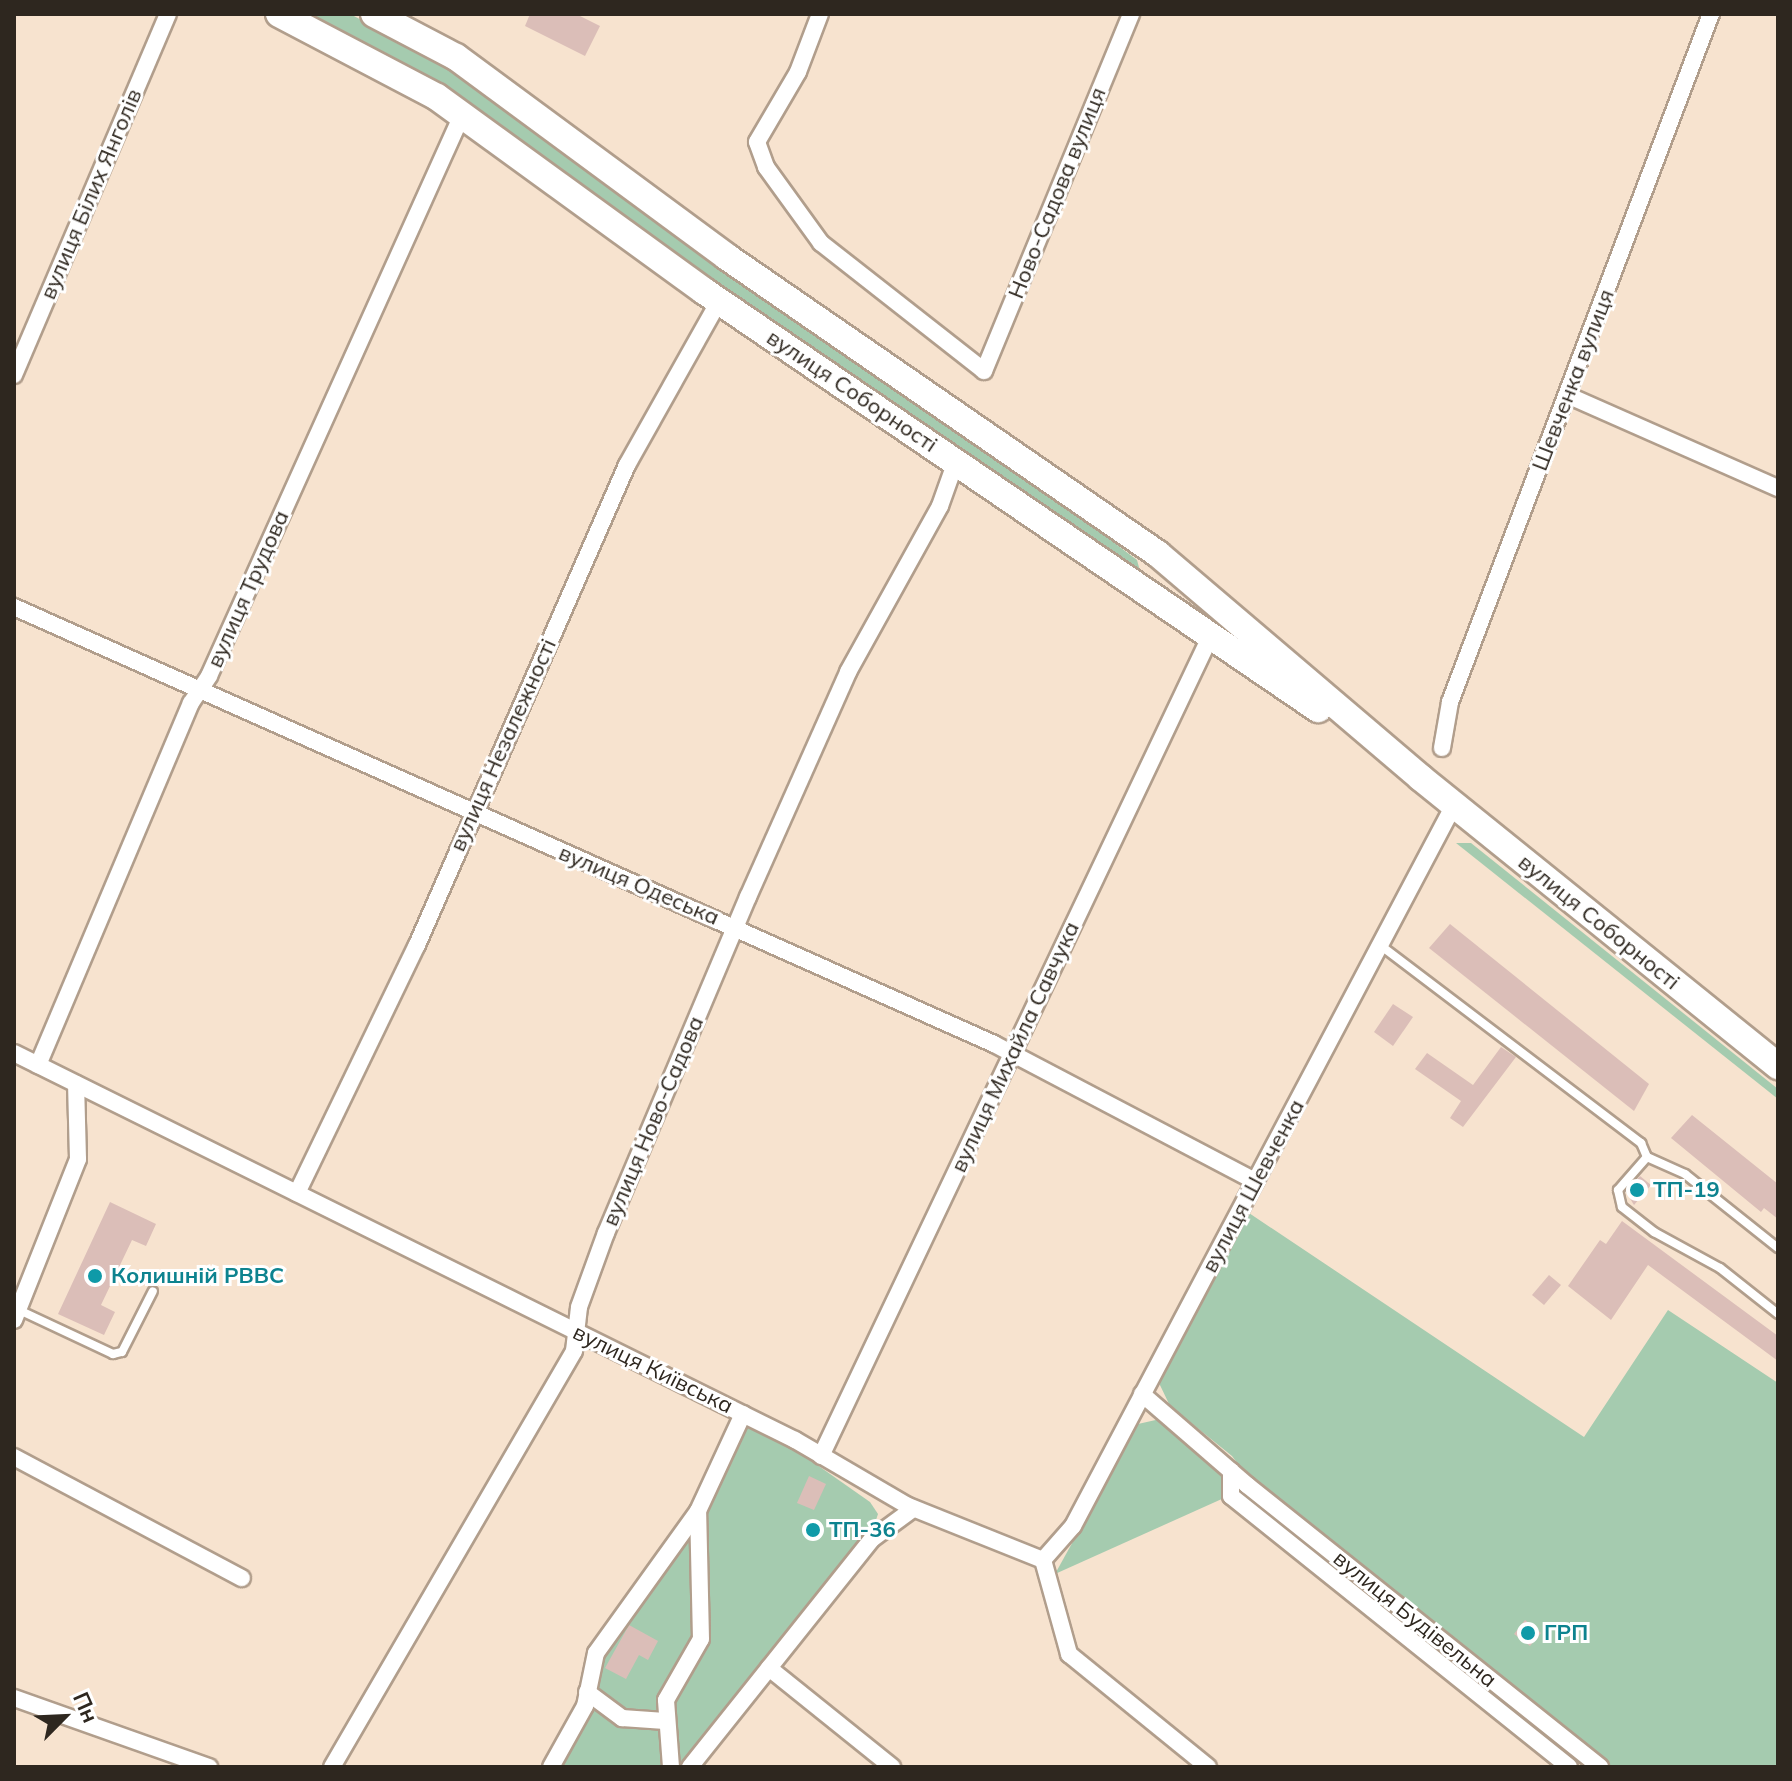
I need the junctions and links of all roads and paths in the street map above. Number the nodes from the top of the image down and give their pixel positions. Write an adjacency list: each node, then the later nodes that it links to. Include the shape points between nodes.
1 (168, 14): 9 (street, вулиця Білих Янголів)
2 (279, 14): 7 (main road, вулиця Соборності)
3 (374, 14): 17 (main road, вулиця Соборності, via 456,57 727,257 1158,554)
4 (820, 14): 5 (street, Ново-Садова вулиця, via 798,72 757,142 766,167 821,243 984,371)
5 (1131, 14)
6 (1711, 14): 10 (street, Шевченка вулиця)
7 (462, 115): 8 (main road, вулиця Соборності); 15 (street, вулиця Трудова)
8 (719, 301): 11 (main road, вулиця Соборності); 19 (street, вулиця Незалежності, via 627,465)
9 (14, 375)
10 (1567, 395): 12 (street); 16 (street, Шевченка вулиця, via 1450,702)
11 (956, 461): 14 (main road, вулиця Соборності); 20 (street, вулиця Ново-Садова, via 940,506 848,672)
12 (1778, 488)
13 (14, 607): 15 (street, вулиця Одеська)
14 (1210, 637): 17 (main road, вулиця Соборності); 23 (street, вулиця Михайла Савчука)
15 (201, 688): 19 (street, вулиця Одеська); 24 (street, вулиця Трудова)
16 (1442, 748)
17 (1421, 778): 18 (main road, вулиця Соборності)
18 (1454, 805): 21 (street, вулиця Шевченка); 25 (main road, вулиця Соборності)
19 (474, 809): 20 (street, вулиця Одеська, via 569,858); 29 (street, вулиця Незалежності, via 417,945)
20 (736, 926): 23 (street, вулиця Одеська); 34 (street, вулиця Ново-Садова, via 606,1233 579,1307)
21 (1380, 945): 27 (lane, via 1641,1143); 28 (street, вулиця Шевченка)
22 (14, 1053): 24 (street, вулиця Київська)
23 (1011, 1055): 28 (street, вулиця Одеська); 37 (street, вулиця Михайла Савчука)
24 (38, 1065): 26 (street, вулиця Київська)
25 (1778, 1066)
26 (76, 1084): 29 (street, вулиця Київська); 33 (street, via 78,1159)
27 (1647, 1157): 30 (lane, via 1685,1174); 32 (lane, via 1618,1190 1622,1207 1654,1232 1720,1268)
28 (1255, 1181): 35 (street, вулиця Шевченка)
29 (297, 1193): 34 (street, вулиця Київська)
30 (1778, 1248)
31 (153, 1291): 33 (lane, via 122,1352 113,1354)
32 (1778, 1314)
33 (16, 1315)
34 (577, 1332): 36 (street, вулиця Київська); 49 (street, вулиця Ново-Садова, via 574,1351)
35 (1142, 1394): 39 (street, вулиця Будівельна); 42 (street, вулиця Шевченка, via 1063,1543)
36 (743, 1414): 37 (street, вулиця Київська); 41 (street)
37 (821, 1456): 40 (street, вулиця Київська)
38 (14, 1457): 43 (street)
39 (1231, 1471): 55 (street, вулиця Будівельна, via 1231,1496); 56 (street, вулиця Будівельна)
40 (913, 1509): 42 (street, вулиця Київська); 44 (street, via 872,1539)
41 (698, 1511): 45 (street, via 612,1625 596,1653); 47 (street, via 701,1639 666,1700)
42 (1043, 1560): 54 (street, via 1069,1654)
43 (242, 1578)
44 (769, 1668): 52 (street); 53 (street)
45 (587, 1692): 47 (street, via 622,1718); 50 (street)
46 (14, 1698): 48 (street)
47 (665, 1721): 51 (street)
48 (209, 1767)
49 (332, 1767)
50 (551, 1767)
51 (671, 1767)
52 (690, 1767)
53 (892, 1767)
54 (1208, 1767)
55 (1569, 1767)
56 (1600, 1767)

